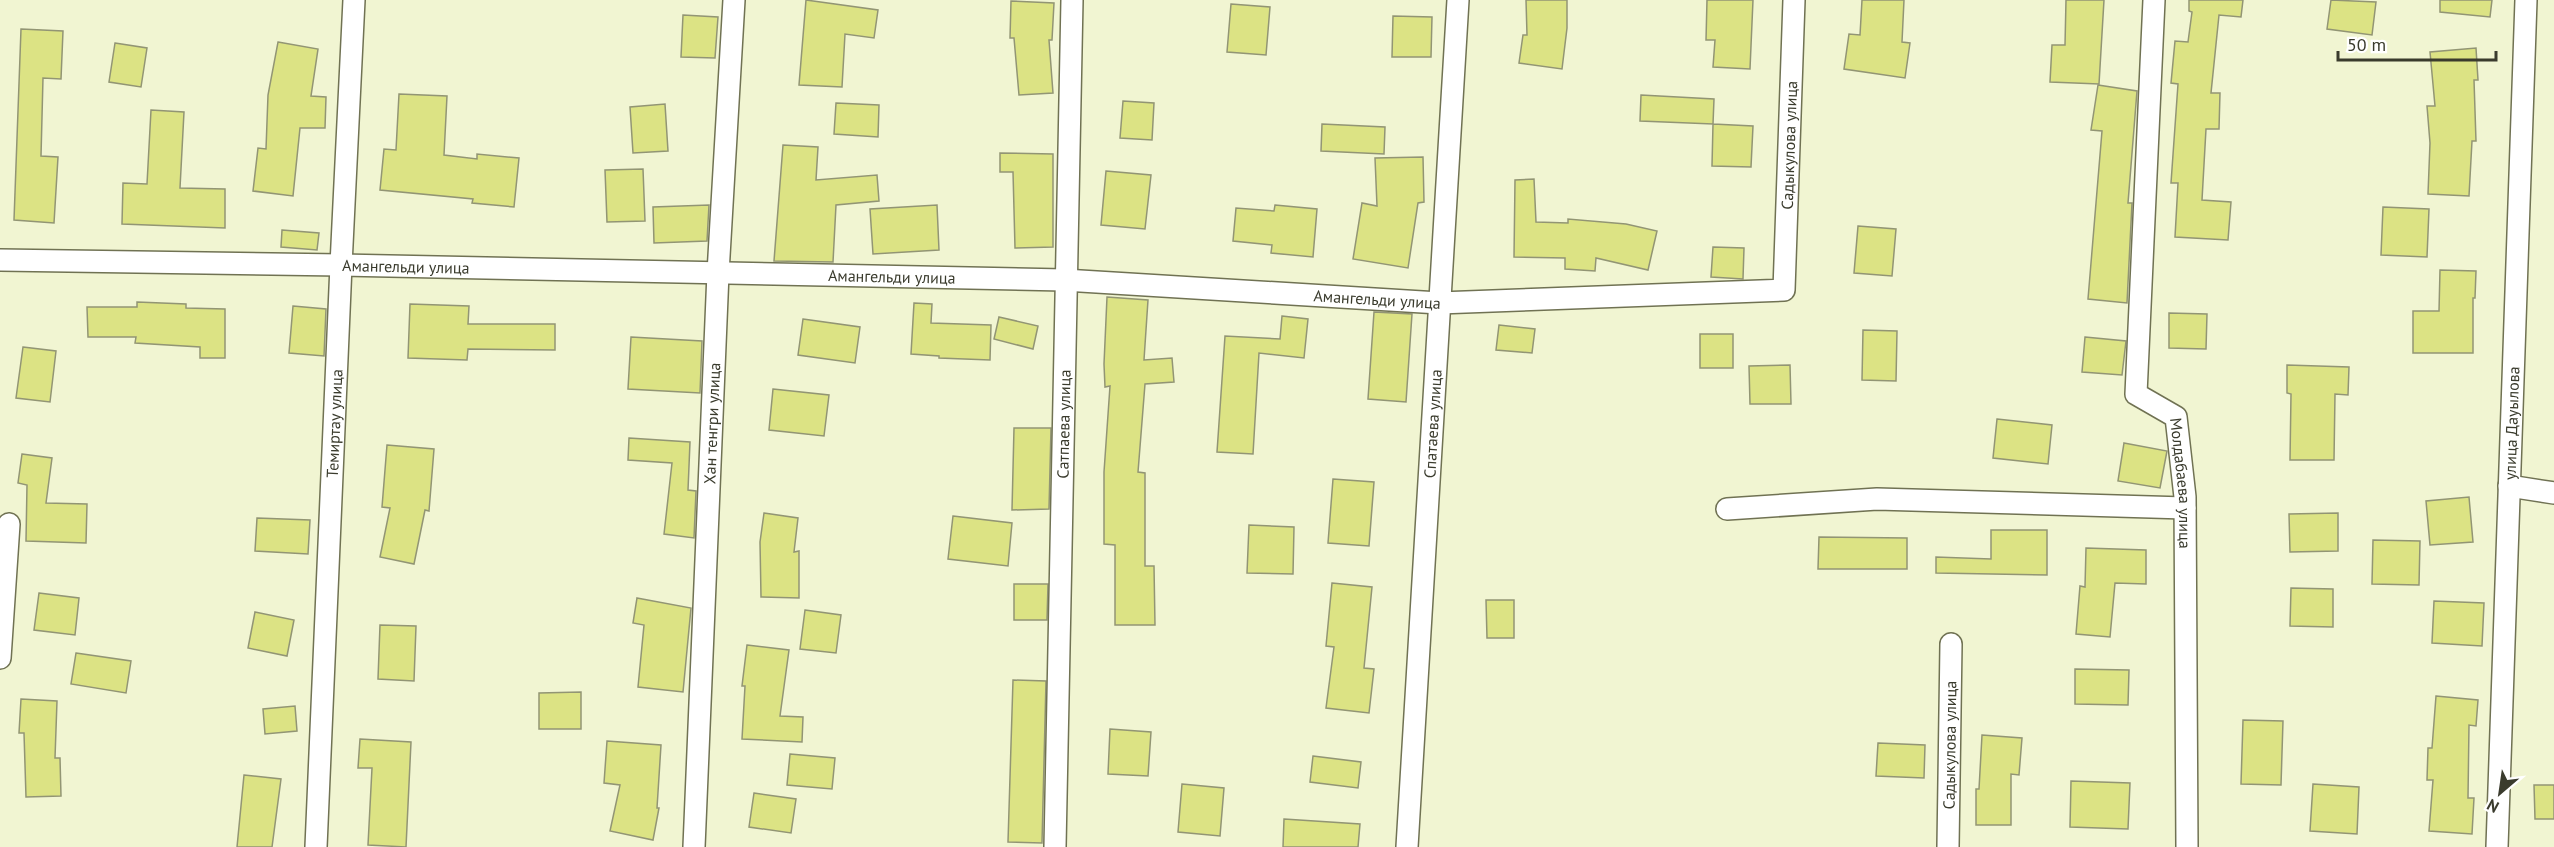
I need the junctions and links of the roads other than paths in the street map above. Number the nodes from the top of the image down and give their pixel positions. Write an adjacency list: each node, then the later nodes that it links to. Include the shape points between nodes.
1 (354, 0): 9 (street, Темиртау улица)
2 (734, 0): 10 (street, Хан тенгри улица)
3 (1072, 0): 11 (street, Сатпаева улица)
4 (1458, 0): 13 (street, Спатаева улица)
5 (1794, 0): 12 (street, Садыкулова улица)
6 (2154, 0): 16 (street, Молдабаева улица, via 2136,394 2176,417)
7 (2526, 0): 14 (street, улица Дауылова)
8 (0, 260): 9 (street, Амангельди улица)
9 (340, 265): 10 (street, Амангельди улица); 21 (street, Темиртау улица)
10 (718, 273): 11 (street, Амангельди улица); 22 (street, Хан тенгри улица)
11 (1064, 280): 13 (street, Амангельди улица); 23 (street, Сатпаева улица)
12 (1784, 290): 13 (street, Амангельди улица)
13 (1439, 303): 24 (street, Спатаева улица)
14 (2509, 486): 15 (street); 27 (street, улица Дауылова)
15 (2554, 493)
16 (2185, 508): 17 (street, via 1877,499); 26 (street, Молдабаева улица)
17 (1727, 509)
18 (9, 524): 20 (street)
19 (1951, 644): 25 (street, Садыкулова улица)
20 (0, 658)
21 (316, 847)
22 (694, 847)
23 (1055, 847)
24 (1407, 847)
25 (1948, 847)
26 (2187, 847)
27 (2497, 847)

